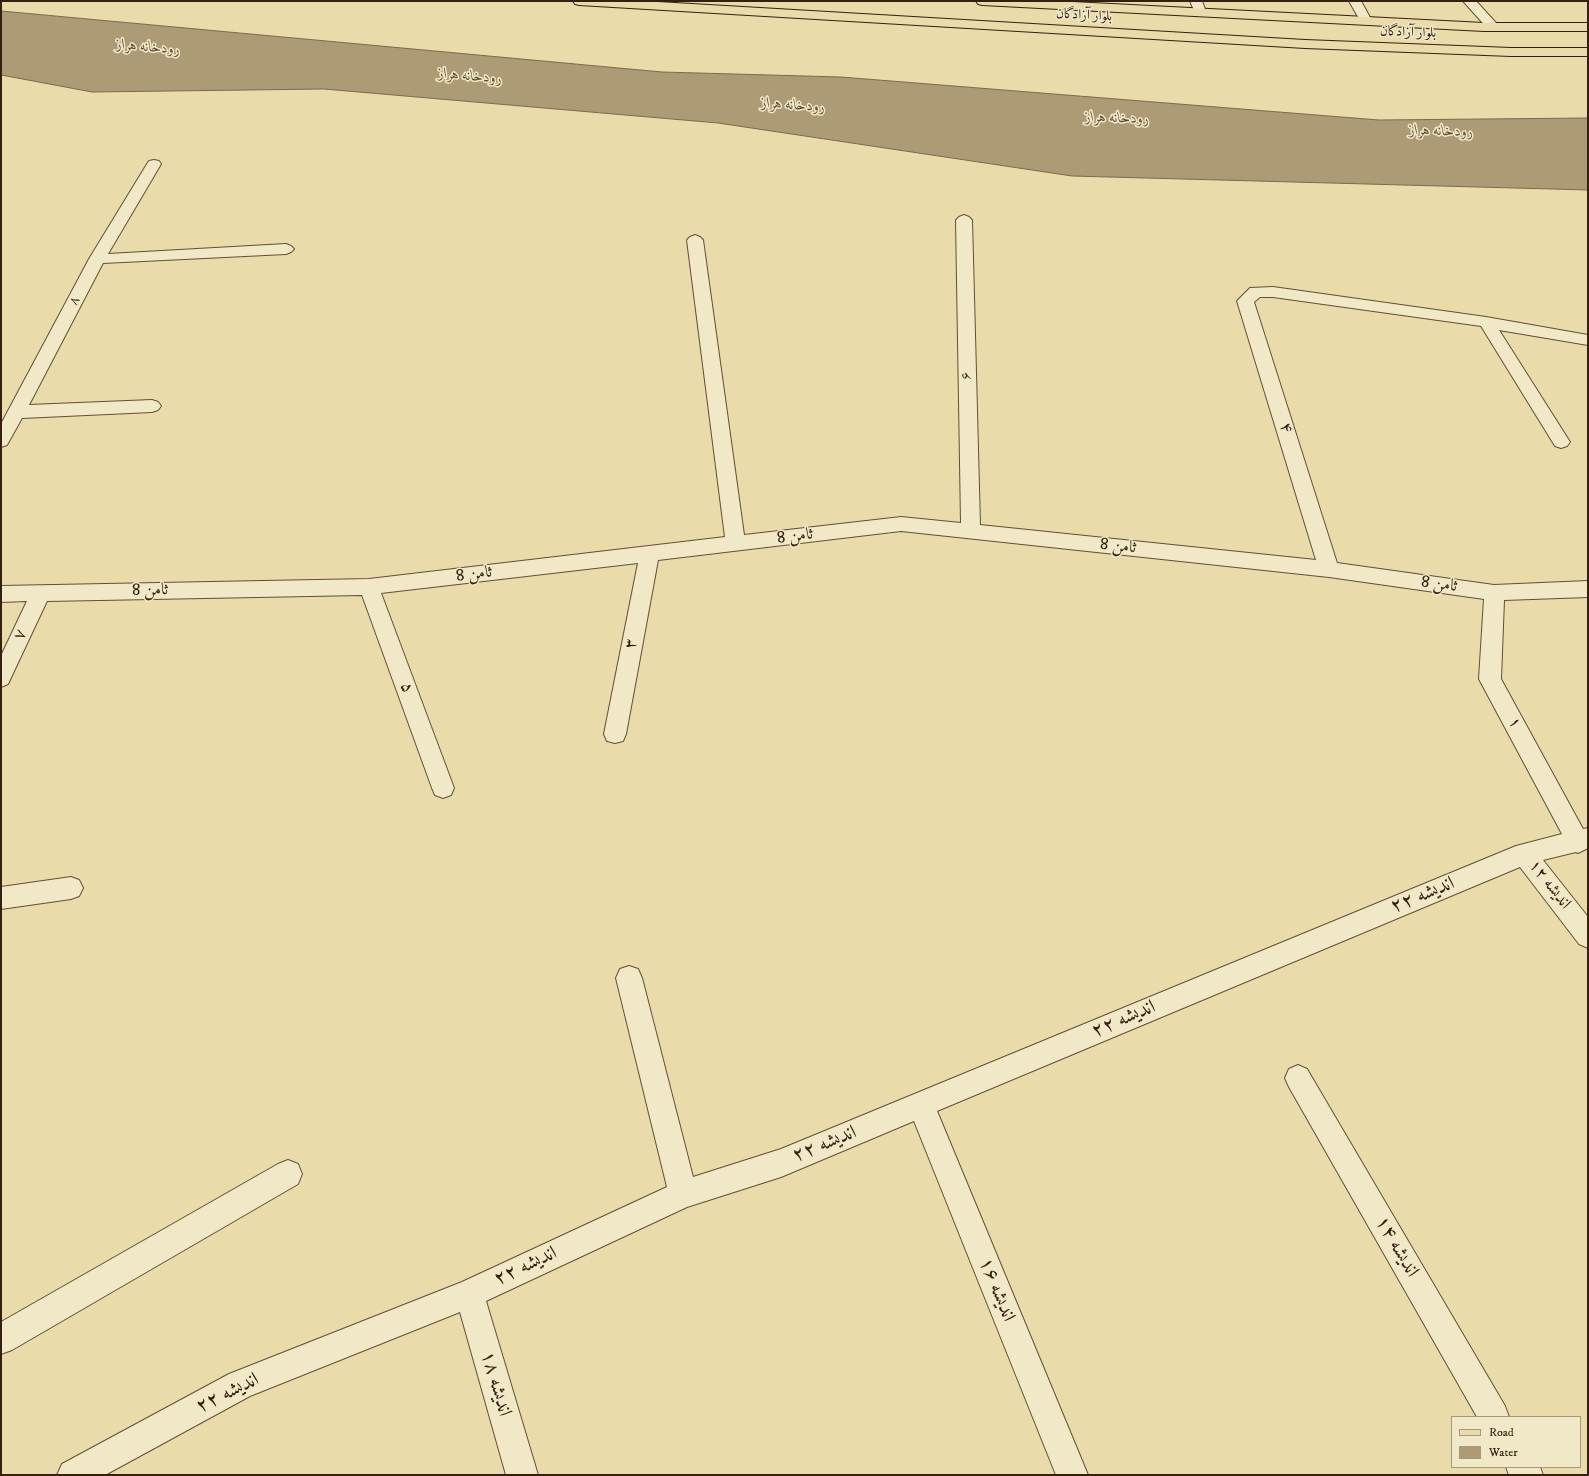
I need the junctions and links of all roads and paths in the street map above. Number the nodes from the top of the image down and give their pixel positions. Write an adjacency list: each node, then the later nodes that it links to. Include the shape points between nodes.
1 (579, 1): 9 (main road, بلوار آزادگان, via 1298,43 1511,52)
2 (982, 1): 5 (main road, بلوار آزادگان)
3 (1355, 1): 6 (street)
4 (1469, 1): 7 (street)
5 (1198, 6): 6 (main road, بلوار آزادگان)
6 (1366, 21): 7 (main road, بلوار آزادگان)
7 (1492, 27): 8 (main road, بلوار آزادگان)
8 (1588, 27)
9 (1588, 52)
10 (154, 164): 14 (street, ۸)
11 (964, 220): 21 (street, ۶)
12 (695, 240): 22 (street)
13 (286, 249): 14 (street)
14 (96, 259): 18 (street, ۸)
15 (1486, 322): 16 (street); 20 (street); 24 (street, ۴, via 1273,292 1256,292 1245,301)
16 (1588, 340)
17 (152, 406): 18 (street)
18 (17, 412): 19 (street, ۸)
19 (1, 441)
20 (1561, 442)
21 (971, 531): 22 (street, ثامن 8, via 901,524); 24 (street, ثامن 8)
22 (736, 544): 23 (street, ثامن 8)
23 (649, 554): 25 (street, ثامن 8); 31 (street, ۳)
24 (1329, 569): 28 (street, ثامن 8)
25 (368, 587): 27 (street, ثامن 8); 32 (street, ۵)
26 (1588, 589): 28 (street, ثامن 8)
27 (41, 593): 29 (street, ثامن 8); 30 (street, ۷)
28 (1494, 593): 33 (street, ۱, via 1490,679)
29 (1, 594)
30 (1, 678)
31 (615, 734)
32 (443, 788)
33 (1583, 840): 34 (street, اندیشه ۲۲)
34 (1524, 854): 37 (street, اندیشه ۱۲); 40 (street, اندیشه ۲۲)
35 (71, 888): 36 (street)
36 (1, 898)
37 (1588, 936)
38 (630, 978): 42 (street)
39 (1298, 1078): 45 (street, اندیشه ۱۴)
40 (920, 1105): 42 (street, اندیشه ۲۲, via 781,1163); 48 (street, اندیشه ۱۶)
41 (288, 1174): 44 (street)
42 (683, 1194): 43 (street, اندیشه ۲۲)
43 (469, 1294): 46 (street, اندیشه ۲۲, via 240,1385); 47 (street, اندیشه ۱۸)
44 (1, 1339)
45 (1493, 1416)
46 (73, 1475)
47 (522, 1475)
48 (1072, 1475)

